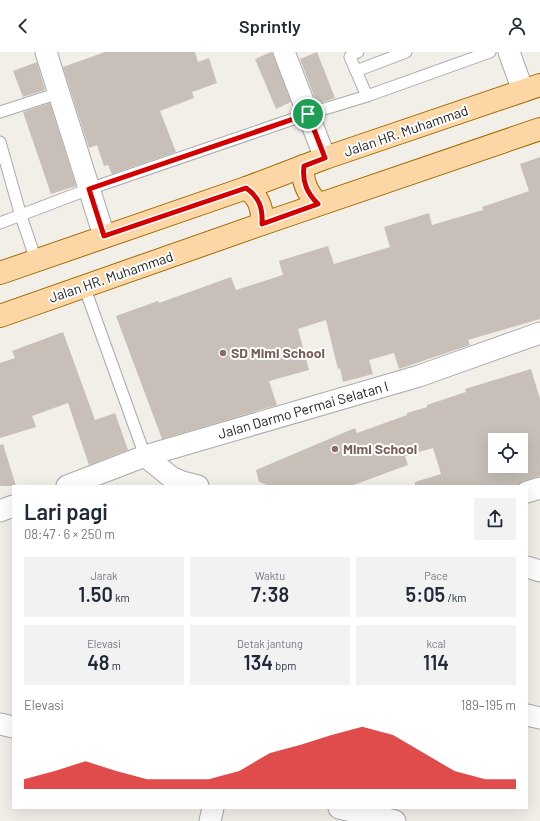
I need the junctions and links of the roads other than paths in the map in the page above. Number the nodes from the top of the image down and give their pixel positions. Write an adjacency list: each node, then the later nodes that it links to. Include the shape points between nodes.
1 (46, 52): 9 (street)
2 (284, 52): 12 (street)
3 (358, 52): 7 (lane, via 350,58)
4 (490, 52): 10 (lane)
5 (509, 52): 8 (street)
6 (399, 53): 7 (lane)
7 (356, 71): 10 (lane)
8 (532, 88): 15 (main road, Jalan HR. Muhammad)
9 (59, 93): 11 (lane); 18 (street)
10 (367, 96): 12 (lane)
11 (0, 112)
12 (308, 114): 15 (street); 18 (lane)
13 (540, 129): 19 (main road, Jalan HR. Muhammad)
14 (0, 142): 20 (lane)
15 (325, 158): 16 (main road, Jalan HR. Muhammad)
16 (304, 166): 17 (main road, Jalan HR. Muhammad); 19 (main road, via 304,183)
17 (246, 188): 22 (main road, via 258,199 262,211); 23 (main road, Jalan HR. Muhammad)
18 (89, 189): 20 (lane); 23 (street)
19 (318, 204): 22 (main road, Jalan HR. Muhammad)
20 (21, 216): 21 (lane); 24 (lane)
21 (0, 223)
22 (262, 224): 26 (main road, Jalan HR. Muhammad)
23 (104, 236): 24 (main road, Jalan HR. Muhammad)
24 (36, 260): 25 (main road, Jalan HR. Muhammad)
25 (0, 273)
26 (84, 286): 27 (main road, Jalan HR. Muhammad); 29 (lane)
27 (0, 316)
28 (540, 333): 29 (street, Jalan Darmo Permai Selatan I, via 419,376)
29 (146, 456): 30 (street, Jalan Darmo Permai Selatan I); 31 (street, via 171,477)
30 (70, 485)
31 (194, 485)
32 (540, 488): 33 (street)
33 (528, 492)
34 (12, 506): 35 (street)
35 (0, 511)
36 (528, 567): 37 (street)
37 (540, 571)
38 (528, 715): 39 (street)
39 (540, 718)
40 (0, 724): 41 (street)
41 (12, 727)
42 (213, 809): 44 (street)
43 (344, 809): 45 (street)
44 (210, 821)
45 (395, 821)

